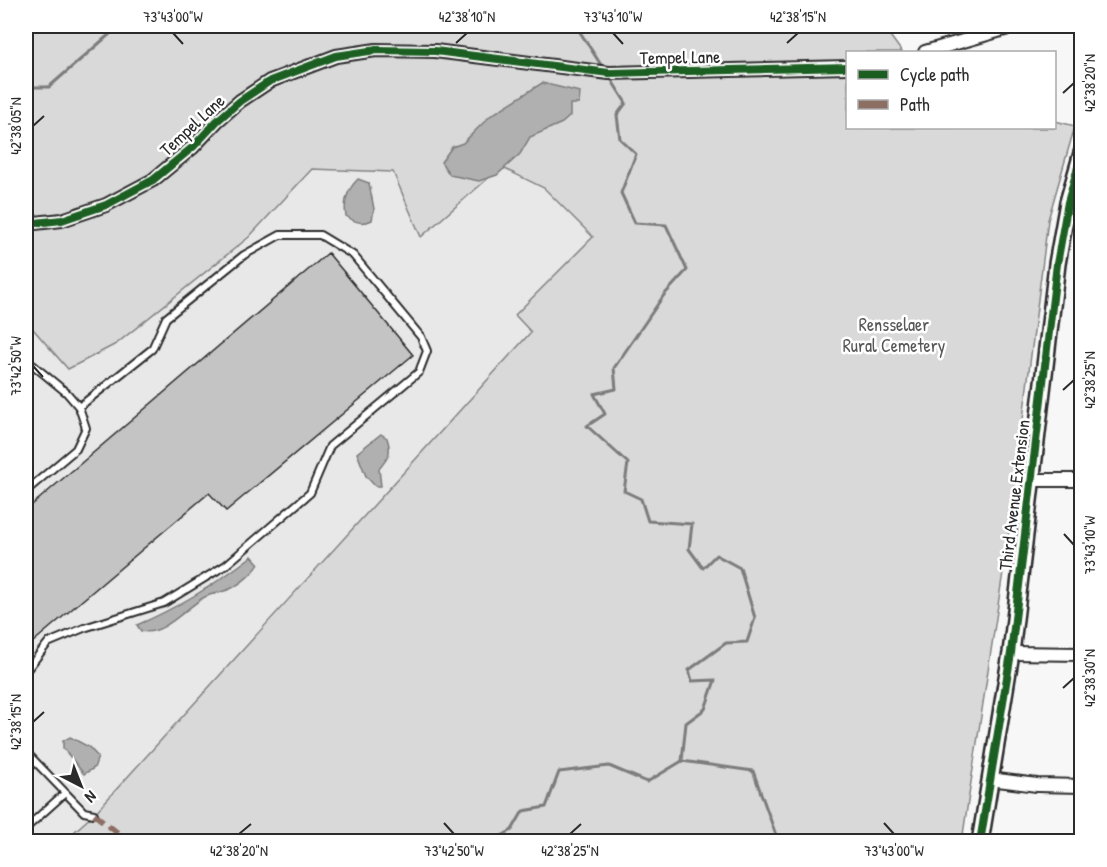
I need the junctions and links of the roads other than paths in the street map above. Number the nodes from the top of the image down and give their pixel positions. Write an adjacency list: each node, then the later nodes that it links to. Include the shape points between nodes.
1 (1015, 26): 2 (street)
2 (928, 51)
3 (846, 67): 5 (street, Tempel Lane, via 609,73 435,51 376,50 336,56 270,81 240,101 153,180 106,205 62,220)
4 (1082, 153): 8 (street, Third Avenue Extension, via 1057,264)
5 (26, 224)
6 (26, 365): 7 (lane, via 33,365)
7 (79, 407): 10 (lane, via 86,428 76,449); 13 (lane, via 152,349 166,318 244,255 280,235 320,235 352,255 421,337 427,351 419,372 330,446 310,493 226,565 164,603 48,643)
8 (1030, 480): 9 (street); 11 (street, Third Avenue Extension)
9 (1082, 480)
10 (26, 491)
11 (1011, 652): 12 (street); 15 (street, Third Avenue Extension)
12 (1082, 654)
13 (26, 671)
14 (26, 752): 17 (lane)
15 (990, 779): 16 (street); 20 (street, Third Avenue Extension)
16 (1082, 786)
17 (65, 793): 18 (lane, via 84,812); 19 (lane)
18 (94, 814)
19 (26, 828)
20 (980, 842)

